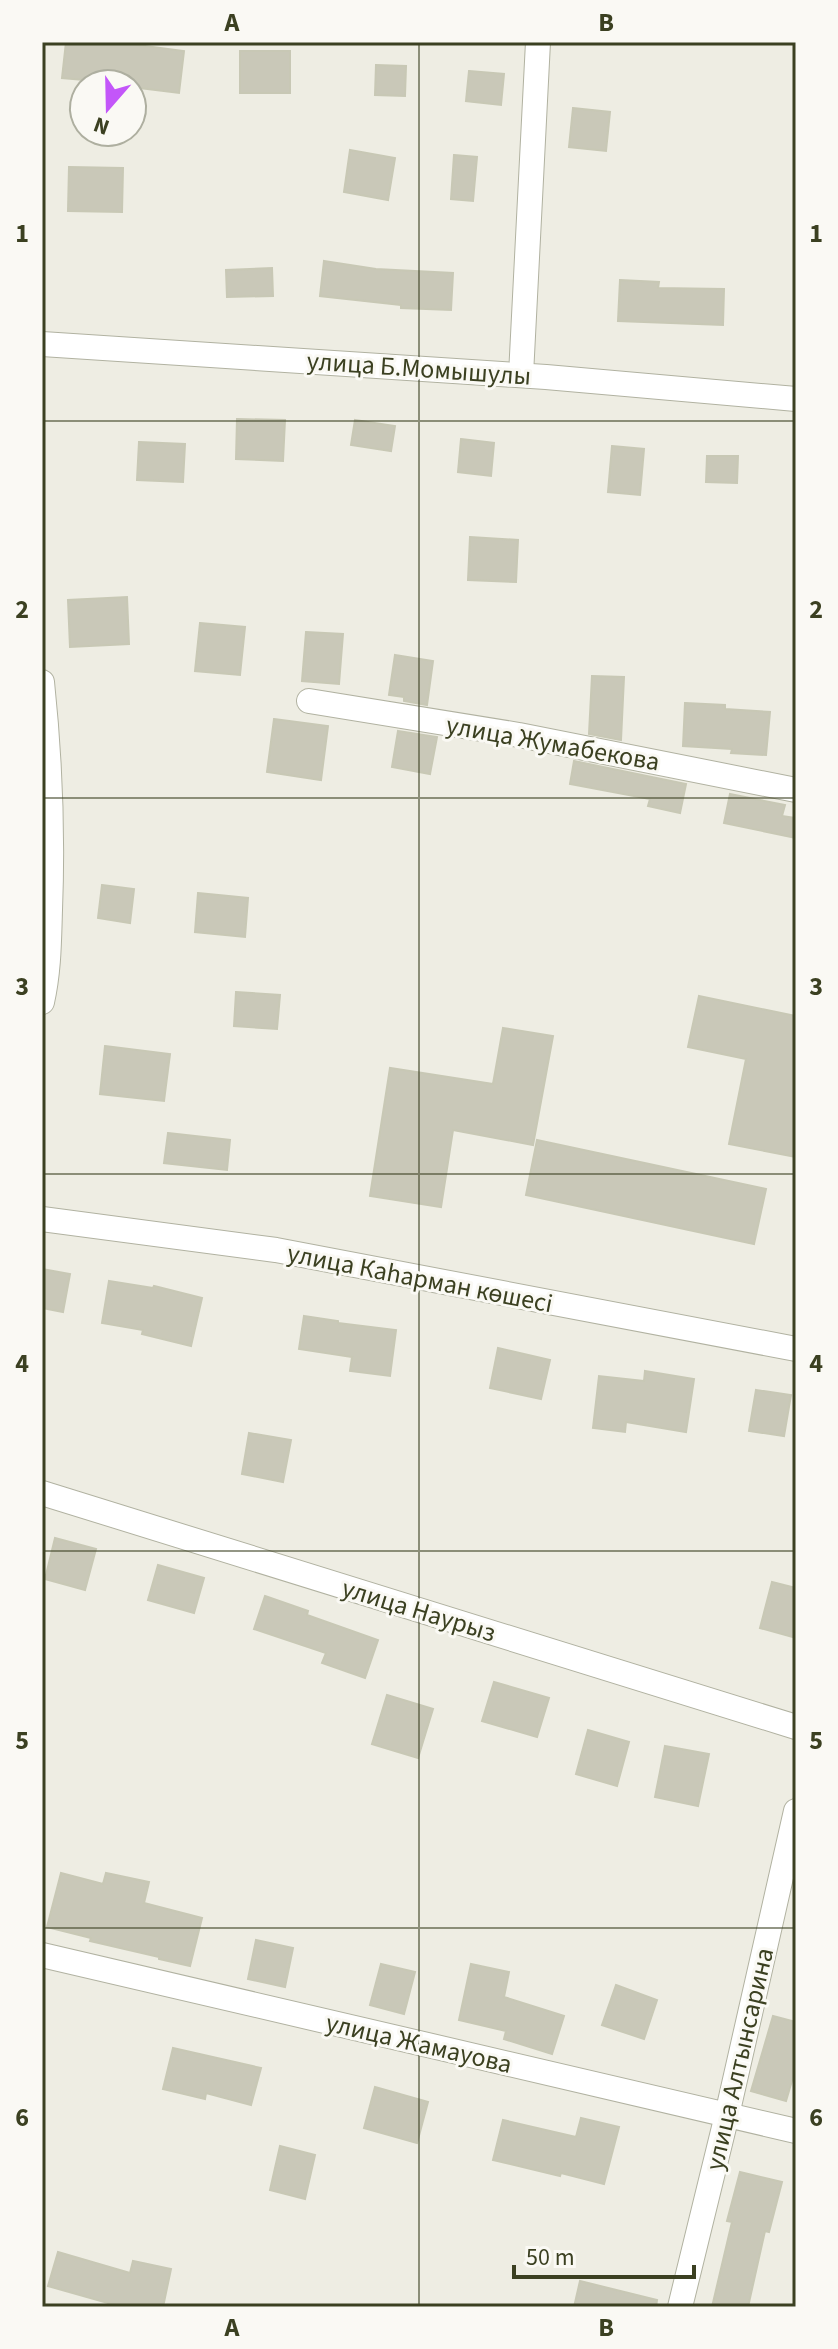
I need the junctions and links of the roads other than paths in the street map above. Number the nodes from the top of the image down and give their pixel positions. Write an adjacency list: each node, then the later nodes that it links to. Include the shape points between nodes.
1 (538, 42): 3 (street)
2 (42, 344): 3 (street, улица Б.Момышулы)
3 (521, 375): 4 (street, улица Б.Момышулы)
4 (796, 399)
5 (42, 682): 8 (street, via 52,844)
6 (309, 701): 7 (street, улица Жумабекова, via 519,735)
7 (796, 790)
8 (42, 1002)
9 (42, 1219): 10 (street, улица Каһарман көшесі, via 276,1250)
10 (796, 1349)
11 (42, 1493): 12 (street, улица Наурыз)
12 (796, 1727)
13 (796, 1811): 15 (street, улица Алтынсарина)
14 (42, 1955): 15 (street, улица Жамауова)
15 (727, 2115): 16 (street, улица Жамауова); 17 (street, улица Алтынсарина)
16 (796, 2131)
17 (680, 2307)

